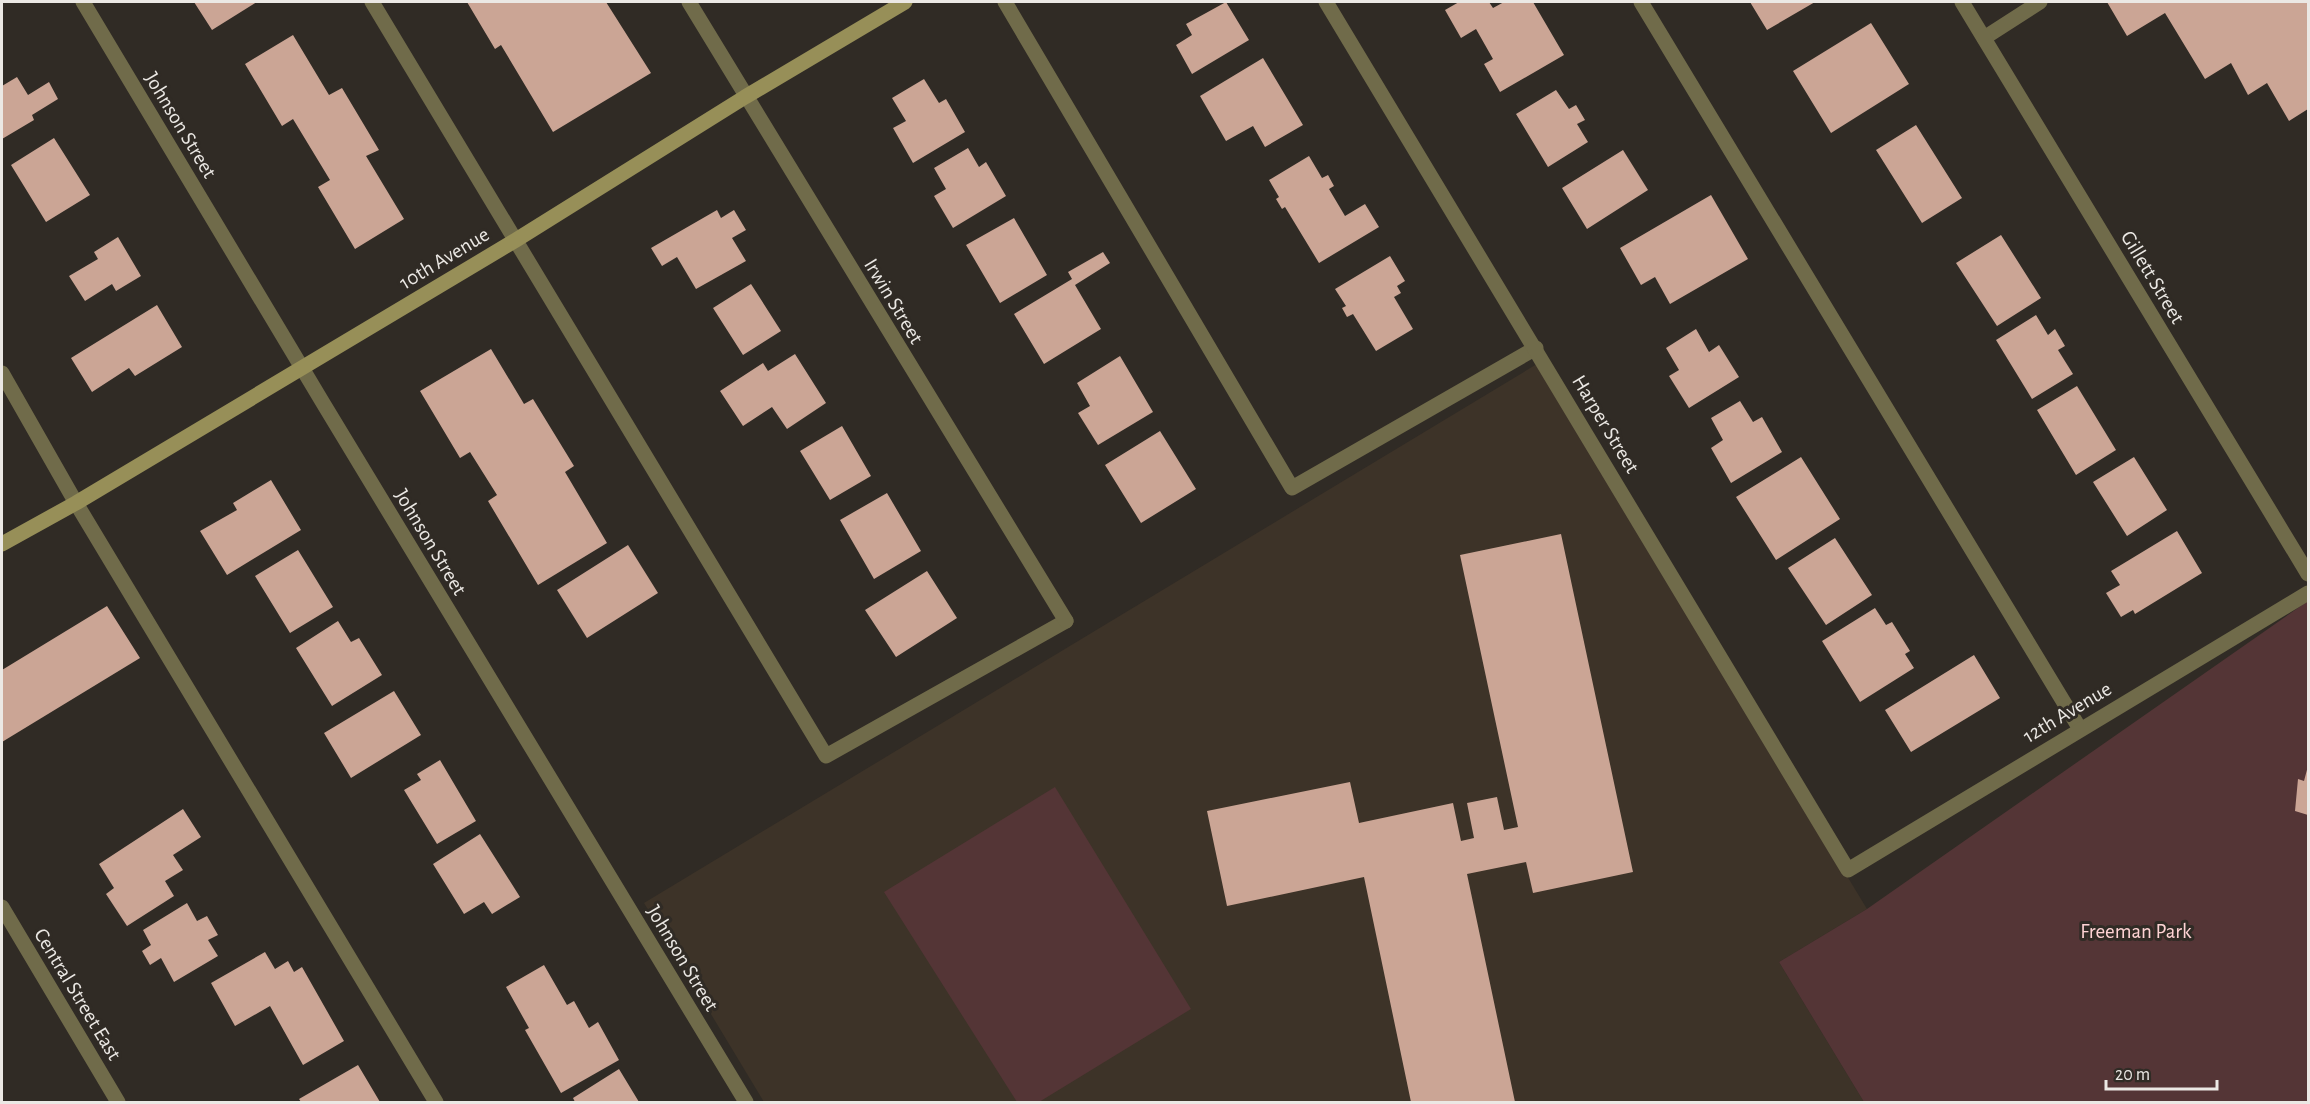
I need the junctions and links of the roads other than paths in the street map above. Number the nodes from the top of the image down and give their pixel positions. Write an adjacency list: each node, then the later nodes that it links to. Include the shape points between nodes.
1 (83, 2): 14 (street, Johnson Street)
2 (372, 2): 12 (street)
3 (689, 2): 11 (street, Irwin Street)
4 (905, 2): 11 (street, 10th Avenue)
5 (1005, 2): 13 (street, via 1292,488)
6 (1326, 2): 13 (street, Harper Street)
7 (1641, 2): 20 (street)
8 (1962, 2): 10 (street, Gillett Street)
9 (2040, 2): 10 (street)
10 (1984, 38): 18 (street, Gillett Street)
11 (745, 97): 12 (street, 10th Avenue); 12 (street, Irwin Street, via 1066,621 826,756)
12 (516, 240): 14 (street, 10th Avenue)
13 (1536, 348): 21 (street, Harper Street)
14 (302, 368): 16 (street, 10th Avenue); 25 (street, Johnson Street)
15 (2, 373): 16 (street)
16 (76, 503): 17 (street, 10th Avenue); 24 (street)
17 (2, 544)
18 (2308, 574)
19 (2308, 592): 20 (street, 12th Avenue)
20 (2080, 729): 21 (street, 12th Avenue)
21 (1848, 870)
22 (2, 907): 23 (street, Central Street East)
23 (118, 1102)
24 (436, 1102)
25 (746, 1102)

